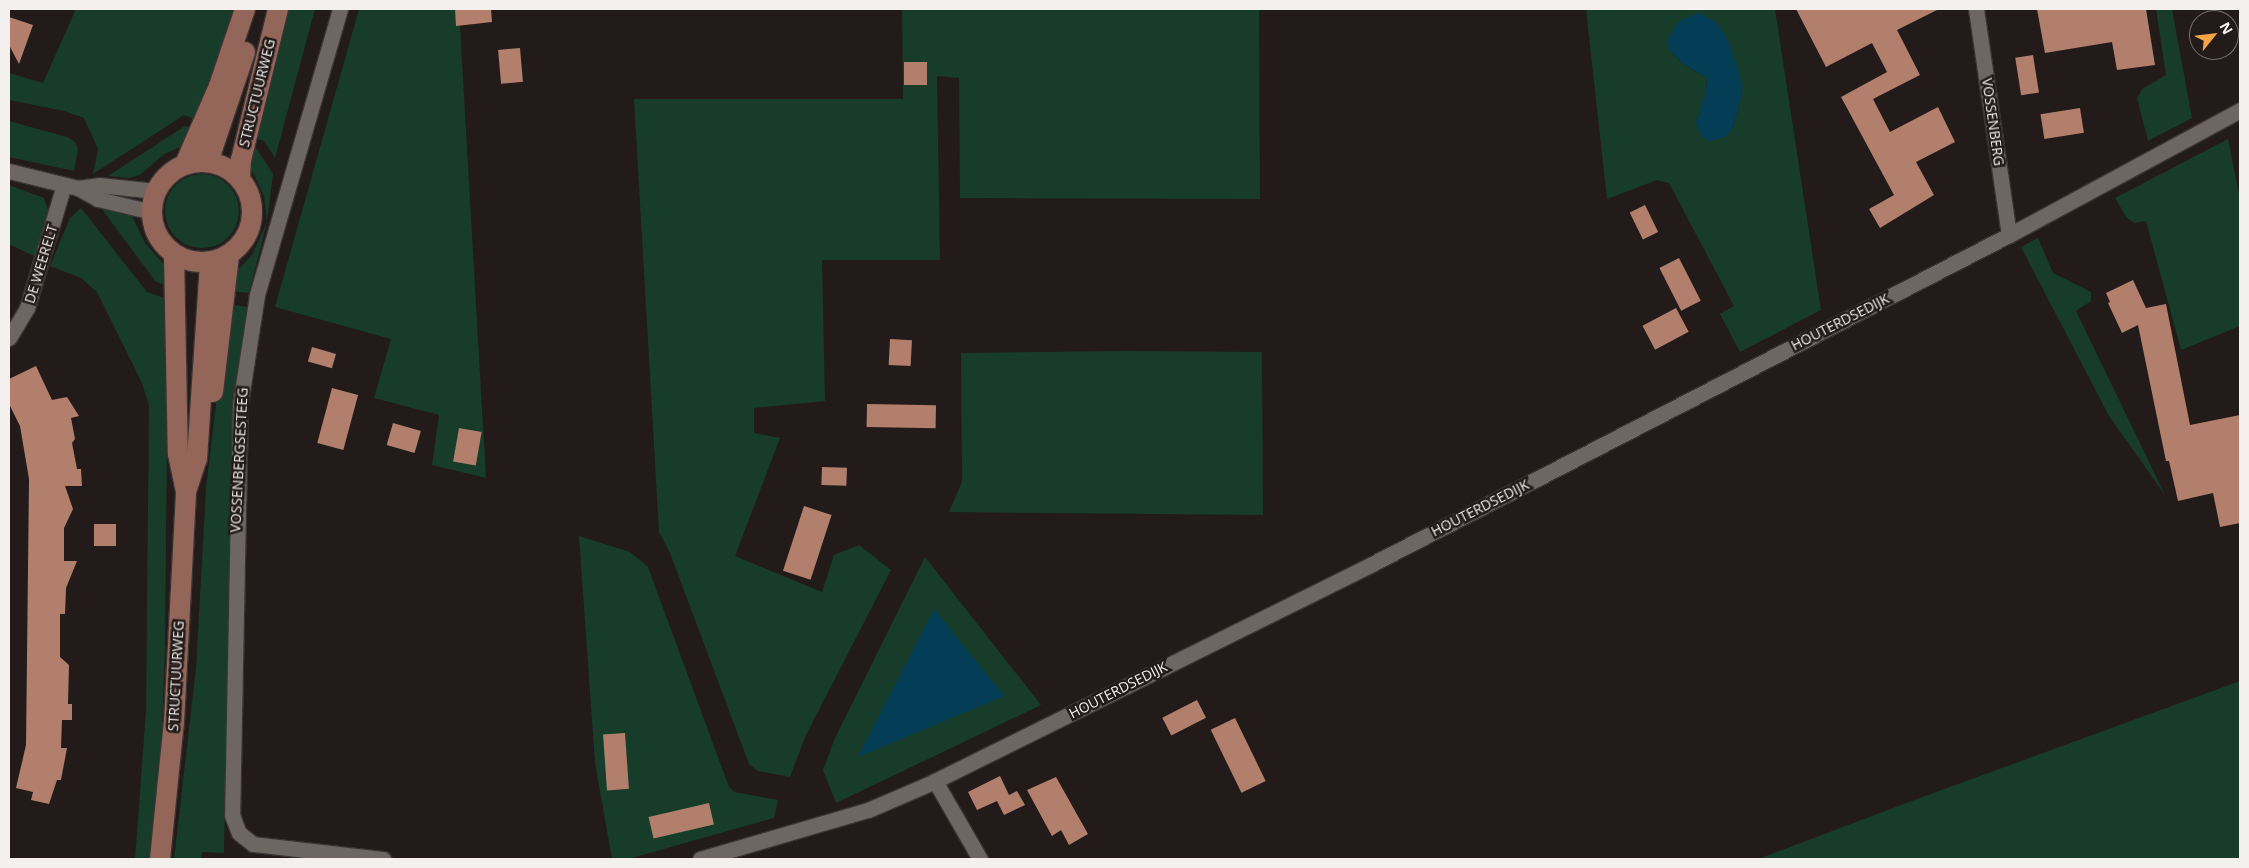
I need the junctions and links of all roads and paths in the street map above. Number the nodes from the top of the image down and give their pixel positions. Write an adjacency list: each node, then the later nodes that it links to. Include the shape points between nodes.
1 (245, 9): 8 (main road, via 219,86)
2 (259, 9): 7 (main road, STRUCTUURWEG)
3 (278, 9): 10 (main road, STRUCTUURWEG, via 241,160)
4 (340, 9): 21 (street, VOSSENBERGSESTEEG, via 257,295 240,405 232,815 244,838 265,846)
5 (1976, 9): 14 (street, VOSSENBERG)
6 (2240, 110): 14 (street, HOUTERDSEDIJK)
7 (208, 162): 8 (main road); 10 (main road, via 228,168)
8 (185, 164): 12 (main road, via 168,174)
9 (9, 172): 11 (street)
10 (240, 178): 16 (main road, via 249,193 253,219 247,236)
11 (71, 187): 12 (street, via 100,185); 13 (street, via 98,199); 17 (street, DE WEERELT, via 27,308)
12 (156, 191): 13 (main road)
13 (152, 212): 15 (main road, via 158,236)
14 (2009, 235): 19 (street, HOUTERDSEDIJK, via 1372,564)
15 (174, 254): 16 (main road, via 197,262); 18 (main road, STRUCTUURWEG, via 178,454)
16 (219, 258): 18 (main road, via 207,461)
17 (9, 338)
18 (186, 492): 20 (main road, STRUCTUURWEG, via 174,722)
19 (934, 781): 22 (street, HOUTERDSEDIJK, via 868,810); 23 (street)
20 (160, 859)
21 (383, 859)
22 (700, 859)
23 (980, 859)

